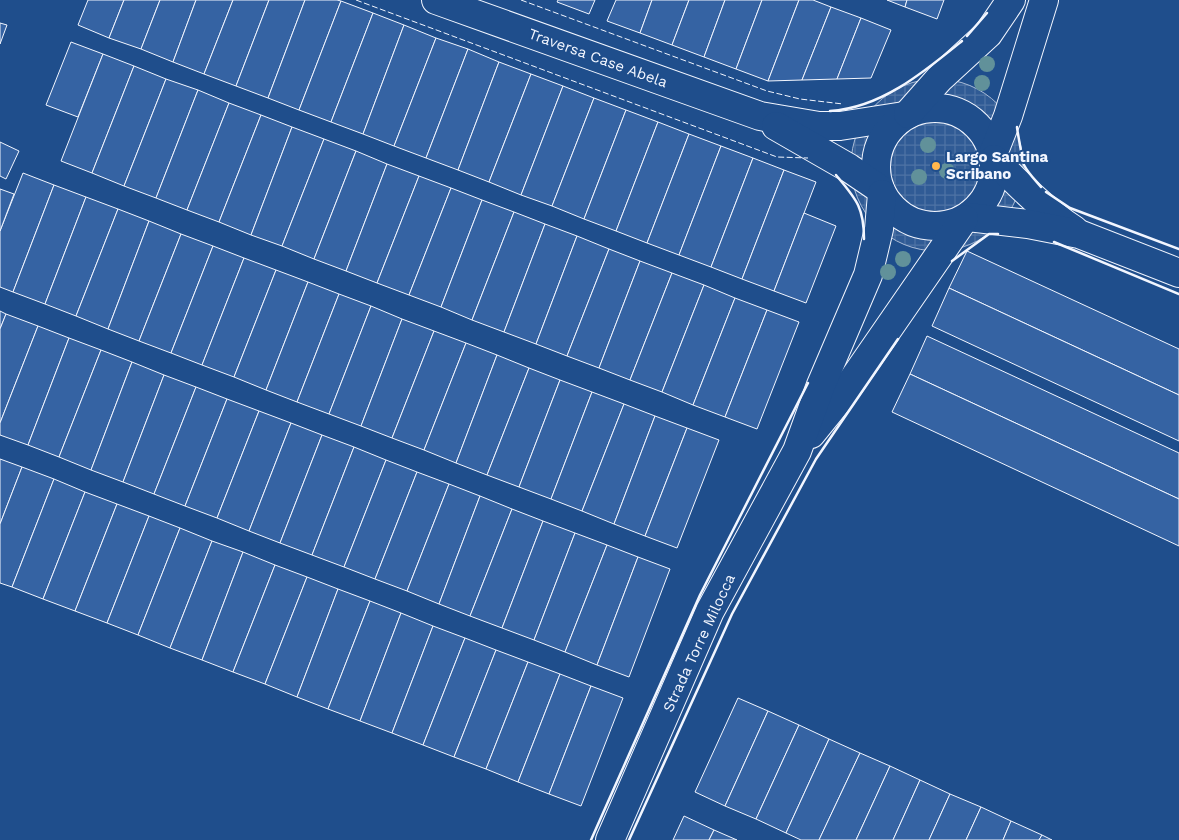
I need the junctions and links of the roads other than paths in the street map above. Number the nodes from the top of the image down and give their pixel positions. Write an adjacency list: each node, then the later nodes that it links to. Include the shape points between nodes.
1 (436, 0): 5 (street, Traversa Case Abela)
2 (1011, 0): 4 (street, via 988,34 939,78)
3 (1044, 0): 6 (street)
4 (906, 115): 5 (street, via 840,126 819,126); 6 (street, via 934,108 960,113 982,130); 7 (street, via 891,126 876,156)
5 (760, 116): 7 (street, via 849,168)
6 (994, 157): 8 (street, via 993,182 989,192 980,206); 9 (street, via 1039,204)
7 (881, 191): 8 (street, via 891,207 917,224 949,225); 11 (street, via 879,229 868,275 821,384)
8 (966, 218): 9 (street, via 1028,224); 11 (street, via 841,397)
9 (1079, 234): 10 (street)
10 (1179, 273)
11 (797, 451): 12 (street, Strada Torre Milocca, via 710,611)
12 (610, 840)

